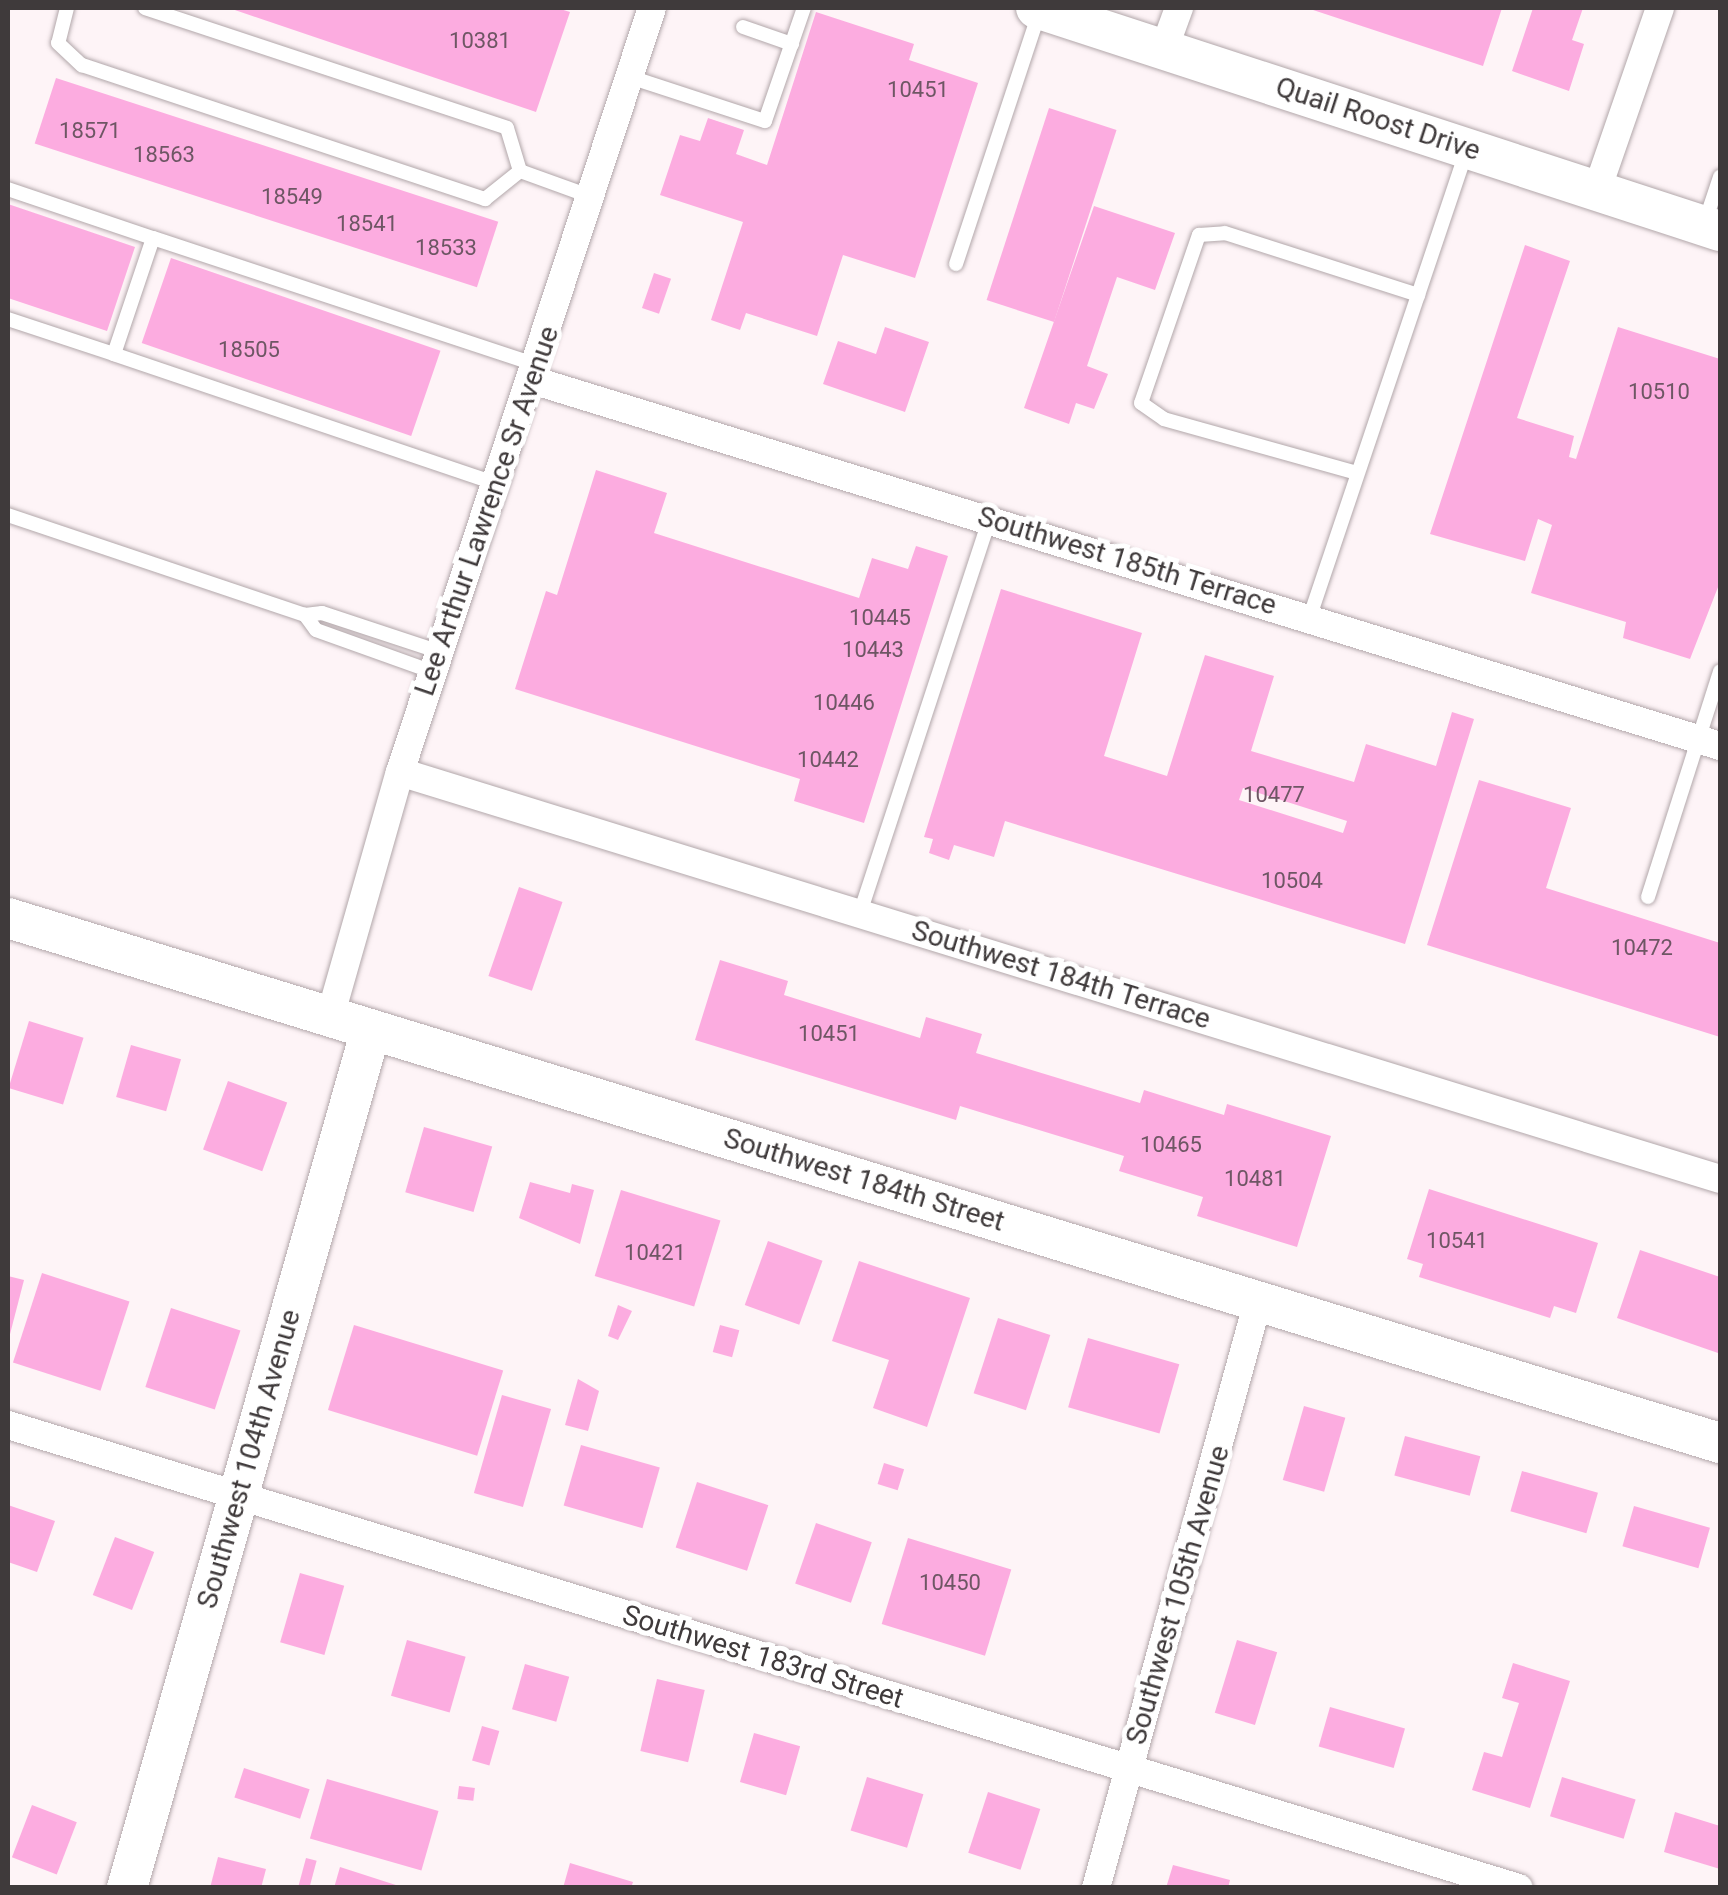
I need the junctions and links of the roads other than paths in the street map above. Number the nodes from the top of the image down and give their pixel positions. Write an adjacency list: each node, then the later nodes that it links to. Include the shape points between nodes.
1 (67, 8): 13 (lane, via 58,43 82,65 485,198)
2 (145, 8): 13 (lane, via 507,128)
3 (652, 8): 11 (street, Lee Arthur Lawrence Sr Avenue)
4 (804, 8): 9 (lane)
5 (1038, 8): 10 (main road, Quail Roost Drive); 20 (lane)
6 (1179, 8): 10 (street)
7 (1660, 8): 16 (street)
8 (742, 27): 9 (lane)
9 (792, 44): 11 (lane, via 765,121)
10 (1164, 50): 12 (main road, Quail Roost Drive)
11 (630, 77): 17 (street, Lee Arthur Lawrence Sr Avenue)
12 (1468, 148): 16 (main road, Quail Roost Drive); 21 (lane)
13 (520, 171): 17 (lane)
14 (1720, 176): 18 (lane)
15 (8, 189): 19 (lane)
16 (1597, 190): 18 (main road, Quail Roost Drive)
17 (593, 197): 24 (street, Lee Arthur Lawrence Sr Avenue)
18 (1712, 228)
19 (153, 238): 23 (lane); 24 (lane)
20 (956, 264)
21 (1418, 295): 25 (lane); 25 (lane, via 1225,233 1199,235 1141,403 1164,418)
22 (8, 318): 23 (lane)
23 (114, 354): 26 (lane)
24 (534, 372): 26 (street, Lee Arthur Lawrence Sr Avenue); 28 (street, Southwest 185th Terrace)
25 (1357, 473): 29 (lane)
26 (498, 484): 30 (street, Lee Arthur Lawrence Sr Avenue)
27 (8, 515): 30 (lane, via 305,615 316,630)
28 (989, 520): 29 (street, Southwest 185th Terrace); 35 (lane)
29 (1310, 616): 32 (street, Southwest 185th Terrace)
30 (436, 662): 33 (street, Lee Arthur Lawrence Sr Avenue)
31 (1720, 671): 32 (lane)
32 (1710, 743): 34 (lane)
33 (400, 772): 35 (street, Southwest 184th Terrace); 37 (street, Lee Arthur Lawrence Sr Avenue)
34 (1648, 897)
35 (860, 913): 39 (street, Southwest 184th Terrace)
36 (8, 918): 37 (main road, Southwest 184th Street)
37 (330, 1017): 38 (main road, Southwest 184th Street)
38 (371, 1030): 40 (main road, Southwest 184th Street); 43 (main road, Southwest 104th Avenue)
39 (1720, 1179)
40 (1258, 1302): 42 (main road, Southwest 184th Street); 44 (street, Southwest 105th Avenue)
41 (8, 1425): 43 (street, Southwest 183rd Street)
42 (1720, 1444)
43 (238, 1496): 44 (street, Southwest 183rd Street); 45 (main road, Southwest 104th Avenue)
44 (1130, 1769): 46 (street, Southwest 105th Avenue); 47 (street, Southwest 183rd Street)
45 (127, 1888)
46 (1096, 1888)
47 (1519, 1888)

